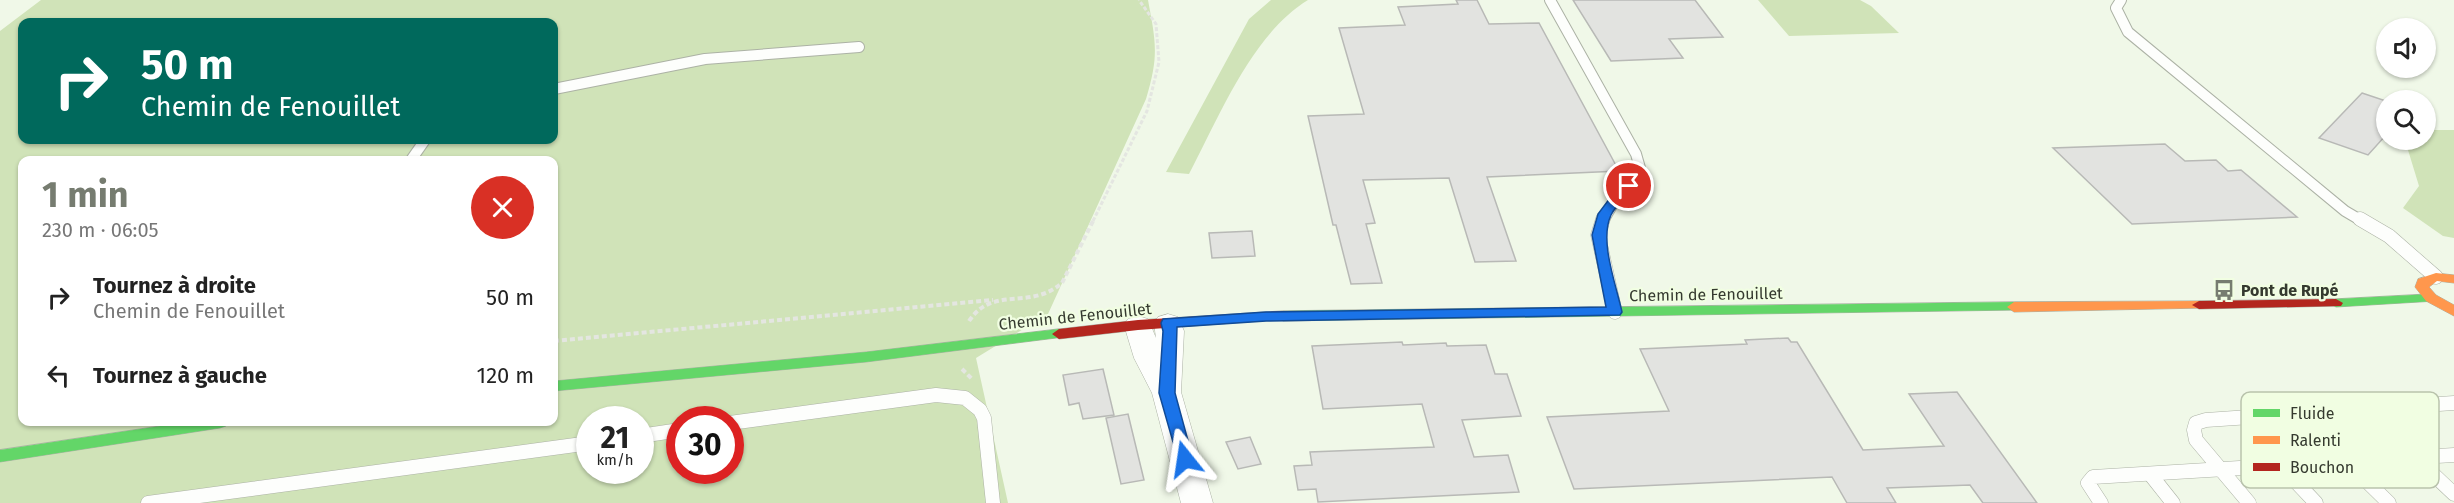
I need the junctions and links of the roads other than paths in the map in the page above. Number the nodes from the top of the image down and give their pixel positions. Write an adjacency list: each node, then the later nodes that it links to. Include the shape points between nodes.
1 (1550, 0): 9 (lane, via 1636,154 1641,175 1617,197 1605,214 1598,235)
2 (2121, 0): 5 (lane, via 2116,8 2128,32 2312,185 2345,211 2389,236)
3 (859, 47): 4 (lane, via 705,59)
4 (558, 87)
5 (2436, 277): 6 (street); 7 (street, via 2428,279 2422,287)
6 (2454, 279)
7 (2431, 298): 8 (street); 9 (street, Chemin de Fenouillet, via 2346,303)
8 (2454, 311)
9 (1615, 312): 10 (street, Chemin de Fenouillet, via 1266,316)
10 (1168, 323): 11 (street, Chemin de Fenouillet); 13 (street)
11 (1138, 325): 12 (street, Chemin de Fenouillet, via 866,357); 13 (street, via 1148,358)
12 (558, 386)
13 (1167, 393): 32 (street)
14 (2454, 403): 15 (lane)
15 (2439, 404)
16 (2241, 418): 24 (lane, via 2196,423 2196,440)
17 (744, 421): 31 (lane, via 936,395 961,396 979,405 984,418)
18 (194, 426): 21 (street)
19 (576, 445): 30 (lane)
20 (2454, 455): 22 (lane)
21 (0, 456)
22 (2439, 456)
23 (2241, 469): 24 (lane)
24 (2219, 470): 25 (lane); 35 (lane)
25 (2150, 474): 33 (lane, via 2094,477 2089,480 2090,488); 34 (lane)
26 (2439, 480): 29 (lane)
27 (2302, 488): 36 (lane)
28 (2374, 488): 37 (lane)
29 (2454, 494)
30 (148, 503)
31 (993, 503)
32 (1197, 503)
33 (2101, 503)
34 (2173, 503)
35 (2249, 503)
36 (2316, 503)
37 (2389, 503)

